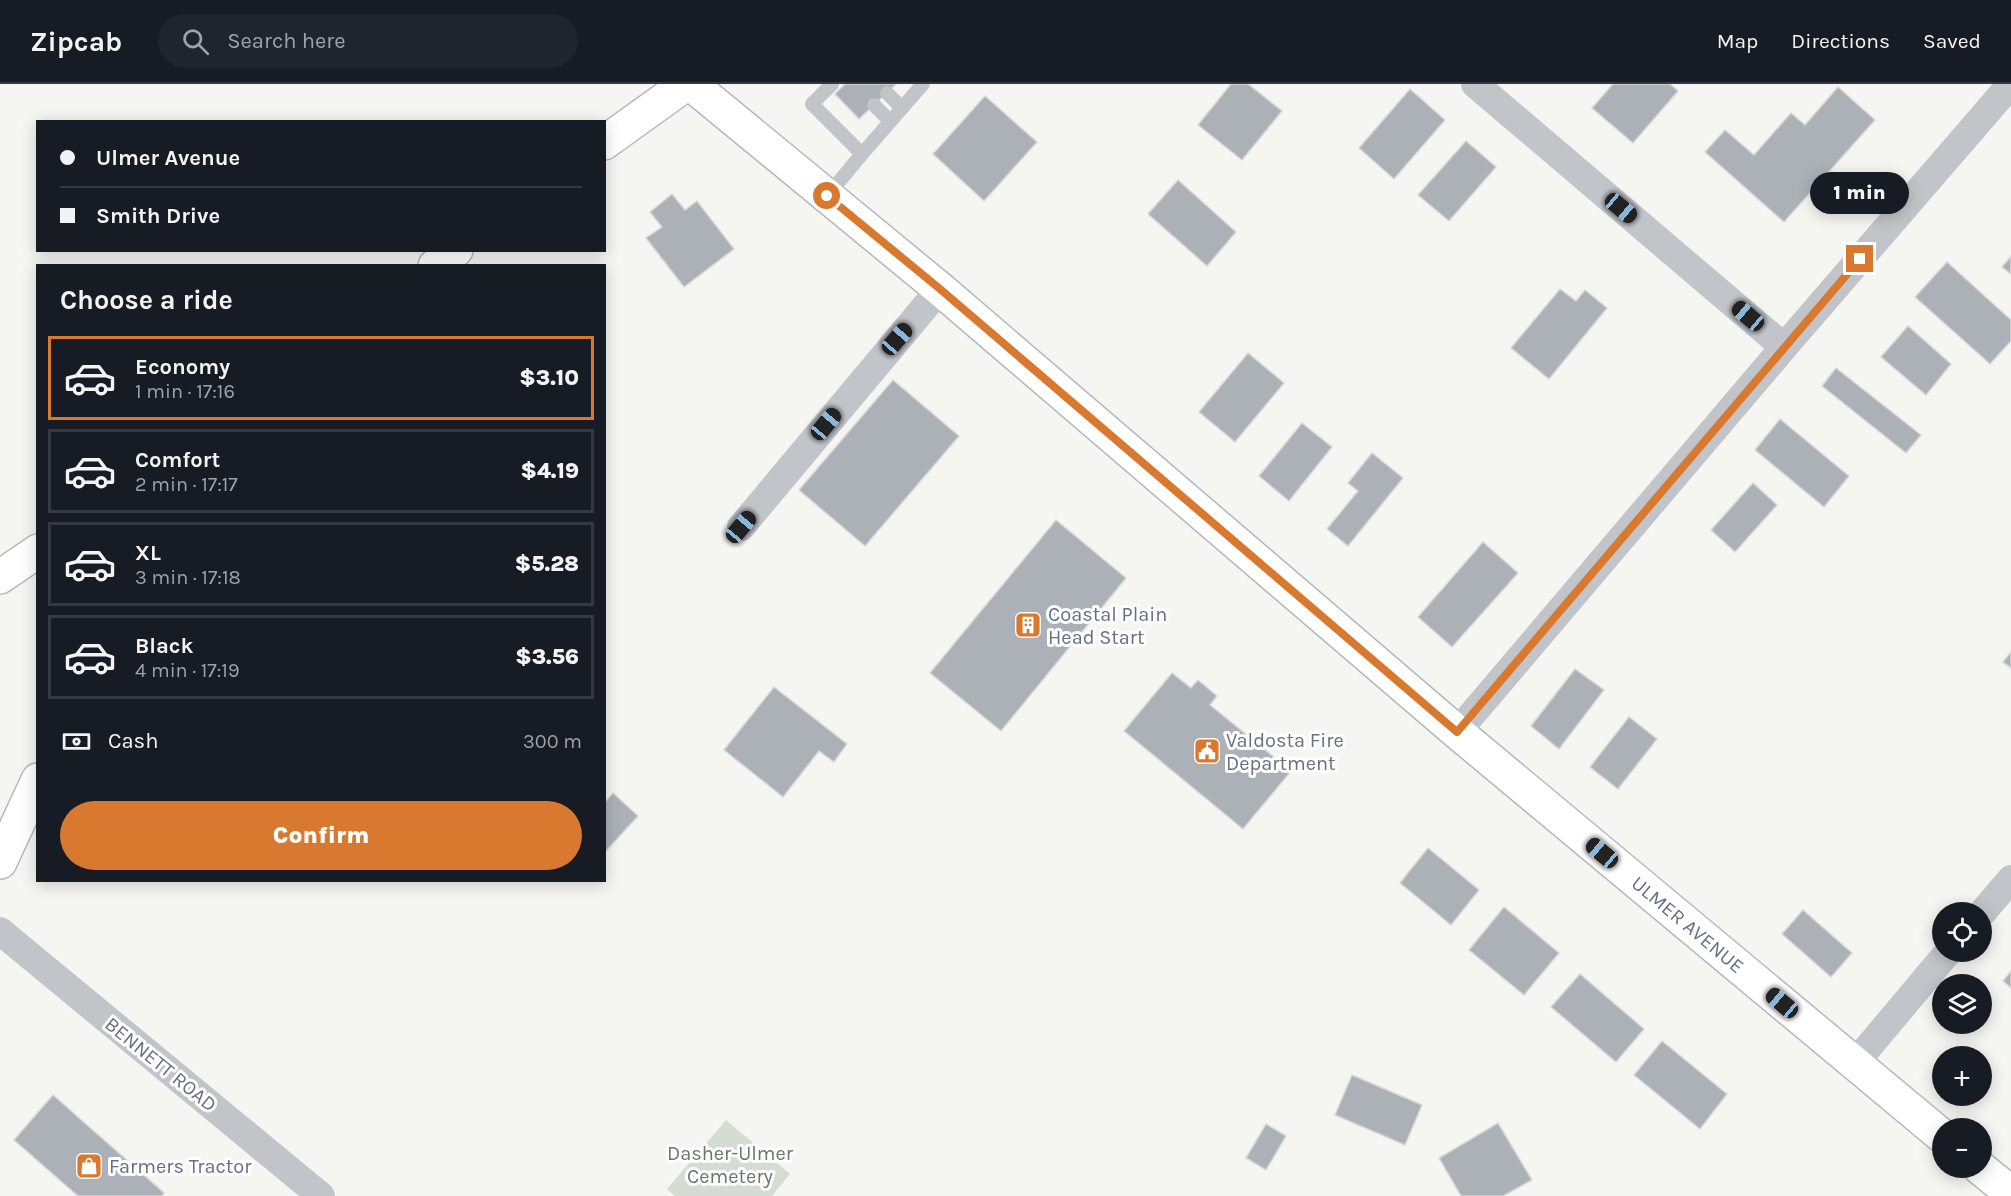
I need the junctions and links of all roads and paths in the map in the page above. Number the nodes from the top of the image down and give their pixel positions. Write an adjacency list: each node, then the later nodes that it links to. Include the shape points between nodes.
1 (686, 84): 11 (street)
2 (691, 84): 13 (street, ULMER AVENUE)
3 (832, 84): 12 (lane, via 812,104)
4 (923, 84): 9 (lane)
5 (1475, 84): 17 (street)
6 (2011, 84): 17 (street)
7 (887, 93): 9 (lane)
8 (874, 105): 10 (lane)
9 (902, 108): 10 (lane)
10 (890, 121): 12 (lane)
11 (606, 142)
12 (862, 154): 13 (lane)
13 (827, 196): 16 (street, ULMER AVENUE)
14 (453, 252): 15 (street)
15 (438, 264)
16 (940, 289): 18 (street); 21 (street, ULMER AVENUE)
17 (1784, 347): 21 (street)
18 (741, 527)
19 (36, 552): 20 (street)
20 (0, 578)
21 (1457, 732): 28 (street, ULMER AVENUE)
22 (36, 784): 23 (street)
23 (0, 862)
24 (2011, 879): 25 (street)
25 (1991, 902)
26 (0, 932): 32 (street, BENNETT ROAD)
27 (1940, 962): 28 (street)
28 (1855, 1063): 29 (street, ULMER AVENUE)
29 (1932, 1128)
30 (1992, 1178): 31 (street)
31 (2011, 1193)
32 (321, 1196)

